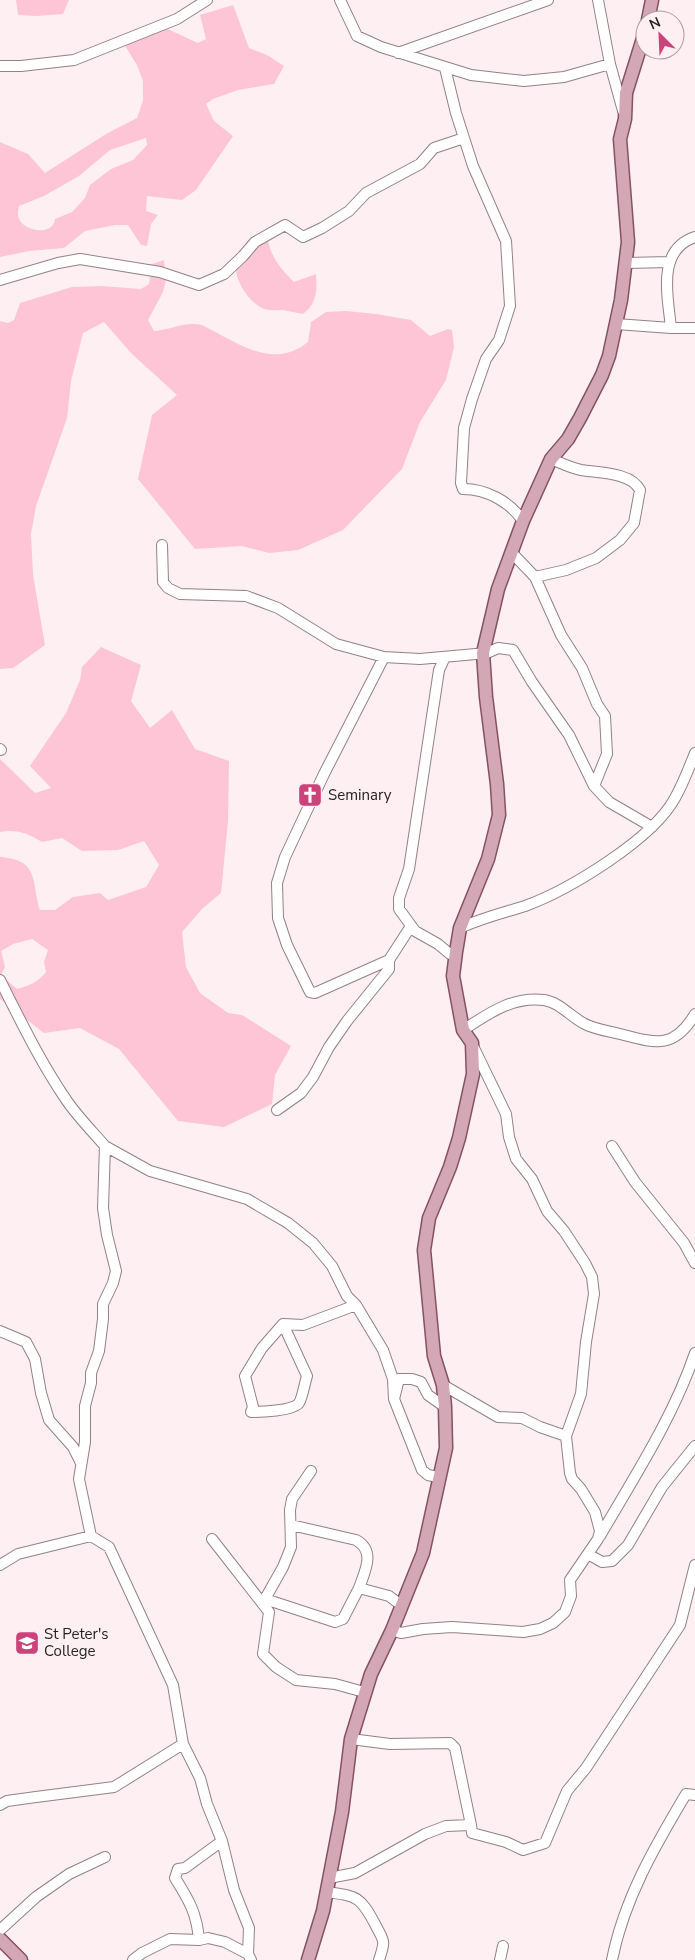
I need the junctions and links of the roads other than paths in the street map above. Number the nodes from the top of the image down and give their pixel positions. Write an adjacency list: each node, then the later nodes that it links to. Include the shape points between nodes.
1 (207, 0): 8 (street, via 177,19 74,60)
2 (340, 0): 5 (street, via 357,36)
3 (548, 0): 5 (street)
4 (598, 0): 7 (street)
5 (398, 53): 9 (street)
6 (636, 60): 10 (main road, via 626,93)
7 (610, 64): 9 (street, via 564,77 524,82); 10 (street)
8 (0, 66)
9 (445, 68): 11 (street)
10 (625, 119): 14 (main road, via 620,139 627,223)
11 (464, 138): 15 (street, via 434,148 420,164 366,193 349,211 322,228 303,237 285,225 273,230 255,242 224,274 199,285 160,272 80,259); 20 (street, via 506,241 510,306 499,340 486,359 472,399 464,428 461,483 463,490 475,489 499,499 515,510)
12 (695, 237): 13 (street, via 684,240)
13 (669, 262): 14 (street); 17 (street, via 666,272)
14 (626, 263): 16 (main road)
15 (0, 280)
16 (616, 324): 17 (street); 19 (main road, via 602,375 568,439)
17 (671, 328): 18 (street)
18 (695, 328)
19 (551, 460): 20 (main road); 23 (street, via 580,470 614,473 640,490 634,523 620,540 596,558)
20 (523, 522): 22 (main road)
21 (162, 546): 25 (street, via 163,582 168,588 180,594 246,596 278,608 336,644)
22 (512, 553): 23 (street); 24 (main road, via 498,589)
23 (536, 577): 28 (street, via 561,635 582,668 605,716 607,754)
24 (483, 653): 26 (street); 28 (street, via 498,648 513,650 569,735); 31 (main road, via 499,816 488,859)
25 (384, 657): 26 (street); 33 (street, via 285,856 278,884 278,918 287,946 310,992 315,993)
26 (445, 657): 30 (street, via 439,670 409,869 399,898 399,909)
27 (695, 753): 29 (street, via 675,799)
28 (594, 786): 29 (street, via 609,802)
29 (652, 827): 31 (street, via 594,870 554,894)
30 (411, 926): 32 (street, via 450,954); 33 (street)
31 (460, 928): 32 (main road)
32 (456, 952): 36 (main road, via 453,976)
33 (389, 960): 38 (street, via 389,969 347,1021 313,1077 301,1093)
34 (0, 980): 39 (street, via 47,1070 68,1103)
35 (695, 1014): 36 (street, via 674,1038 651,1042 584,1024 556,1004 544,1000 513,1002 497,1008)
36 (463, 1030): 37 (main road)
37 (472, 1043): 46 (main road, via 473,1074 465,1112 450,1167 428,1218 424,1250 434,1356); 49 (street, via 506,1114 516,1159 532,1179 547,1210 592,1277 594,1294 581,1394)
38 (277, 1110)
39 (105, 1146): 42 (street, via 150,1171 247,1199 288,1223 313,1243 332,1266 347,1296); 51 (street, via 103,1208 116,1271 103,1304 99,1351 85,1406 85,1442)
40 (612, 1146): 41 (street)
41 (695, 1262)
42 (356, 1305): 43 (street, via 303,1325); 47 (street, via 383,1350 393,1379)
43 (283, 1324): 43 (street, via 262,1348 245,1376 253,1407 251,1412 294,1407 300,1402 307,1376)
44 (0, 1331): 51 (street, via 26,1342 35,1359 49,1420 73,1447)
45 (695, 1353): 57 (street, via 659,1433)
46 (443, 1385): 48 (main road); 49 (street, via 498,1417 522,1418)
47 (394, 1399): 48 (street, via 399,1379 412,1379 421,1382 428,1395); 53 (street, via 422,1470)
48 (445, 1406): 53 (main road, via 446,1448)
49 (566, 1436): 57 (street, via 570,1473 595,1512 600,1530)
50 (695, 1446): 58 (street, via 662,1487 628,1545 612,1561 602,1562)
51 (81, 1463): 55 (street, via 79,1479)
52 (311, 1471): 54 (street, via 292,1500)
53 (438, 1477): 63 (main road, via 423,1553)
54 (292, 1525): 61 (street, via 363,1544 367,1564); 62 (street, via 291,1547)
55 (91, 1536): 59 (street, via 18,1554); 68 (street, via 110,1547 173,1685)
56 (212, 1539): 64 (street)
57 (598, 1539): 58 (street)
58 (588, 1554): 65 (street, via 570,1580 571,1596 565,1612 540,1629 522,1632 452,1627 401,1633)
59 (0, 1565)
60 (695, 1565): 71 (street, via 680,1625 586,1768 567,1791 545,1843 522,1850 472,1832)
61 (359, 1588): 62 (street, via 339,1622); 63 (street, via 389,1596)
62 (265, 1599): 64 (street)
63 (401, 1605): 65 (main road)
64 (269, 1612): 66 (street, via 263,1654 276,1667 296,1680 335,1684)
65 (392, 1630): 66 (main road)
66 (364, 1692): 67 (main road)
67 (351, 1739): 71 (street, via 390,1744 450,1743 455,1748); 74 (main road, via 342,1812)
68 (183, 1744): 70 (street, via 114,1787 7,1801); 72 (street, via 200,1778)
69 (695, 1794): 86 (street, via 686,1794 643,1869 624,1914)
70 (0, 1805)
71 (471, 1825): 74 (street, via 446,1826 424,1834 355,1873)
72 (222, 1841): 78 (street, via 185,1868 178,1869 175,1878 198,1923); 80 (street, via 234,1890 249,1928)
73 (105, 1857): 76 (street, via 69,1874 36,1897)
74 (329, 1878): 75 (main road)
75 (326, 1892): 83 (main road); 84 (street, via 348,1895 366,1906 383,1937)
76 (0, 1930)
77 (0, 1938): 81 (main road)
78 (198, 1940): 80 (street, via 208,1938 225,1942); 82 (street, via 170,1939)
79 (503, 1946): 85 (street)
80 (250, 1957)
81 (21, 1960)
82 (134, 1960)
83 (308, 1960)
84 (379, 1960)
85 (500, 1960)
86 (612, 1960)

